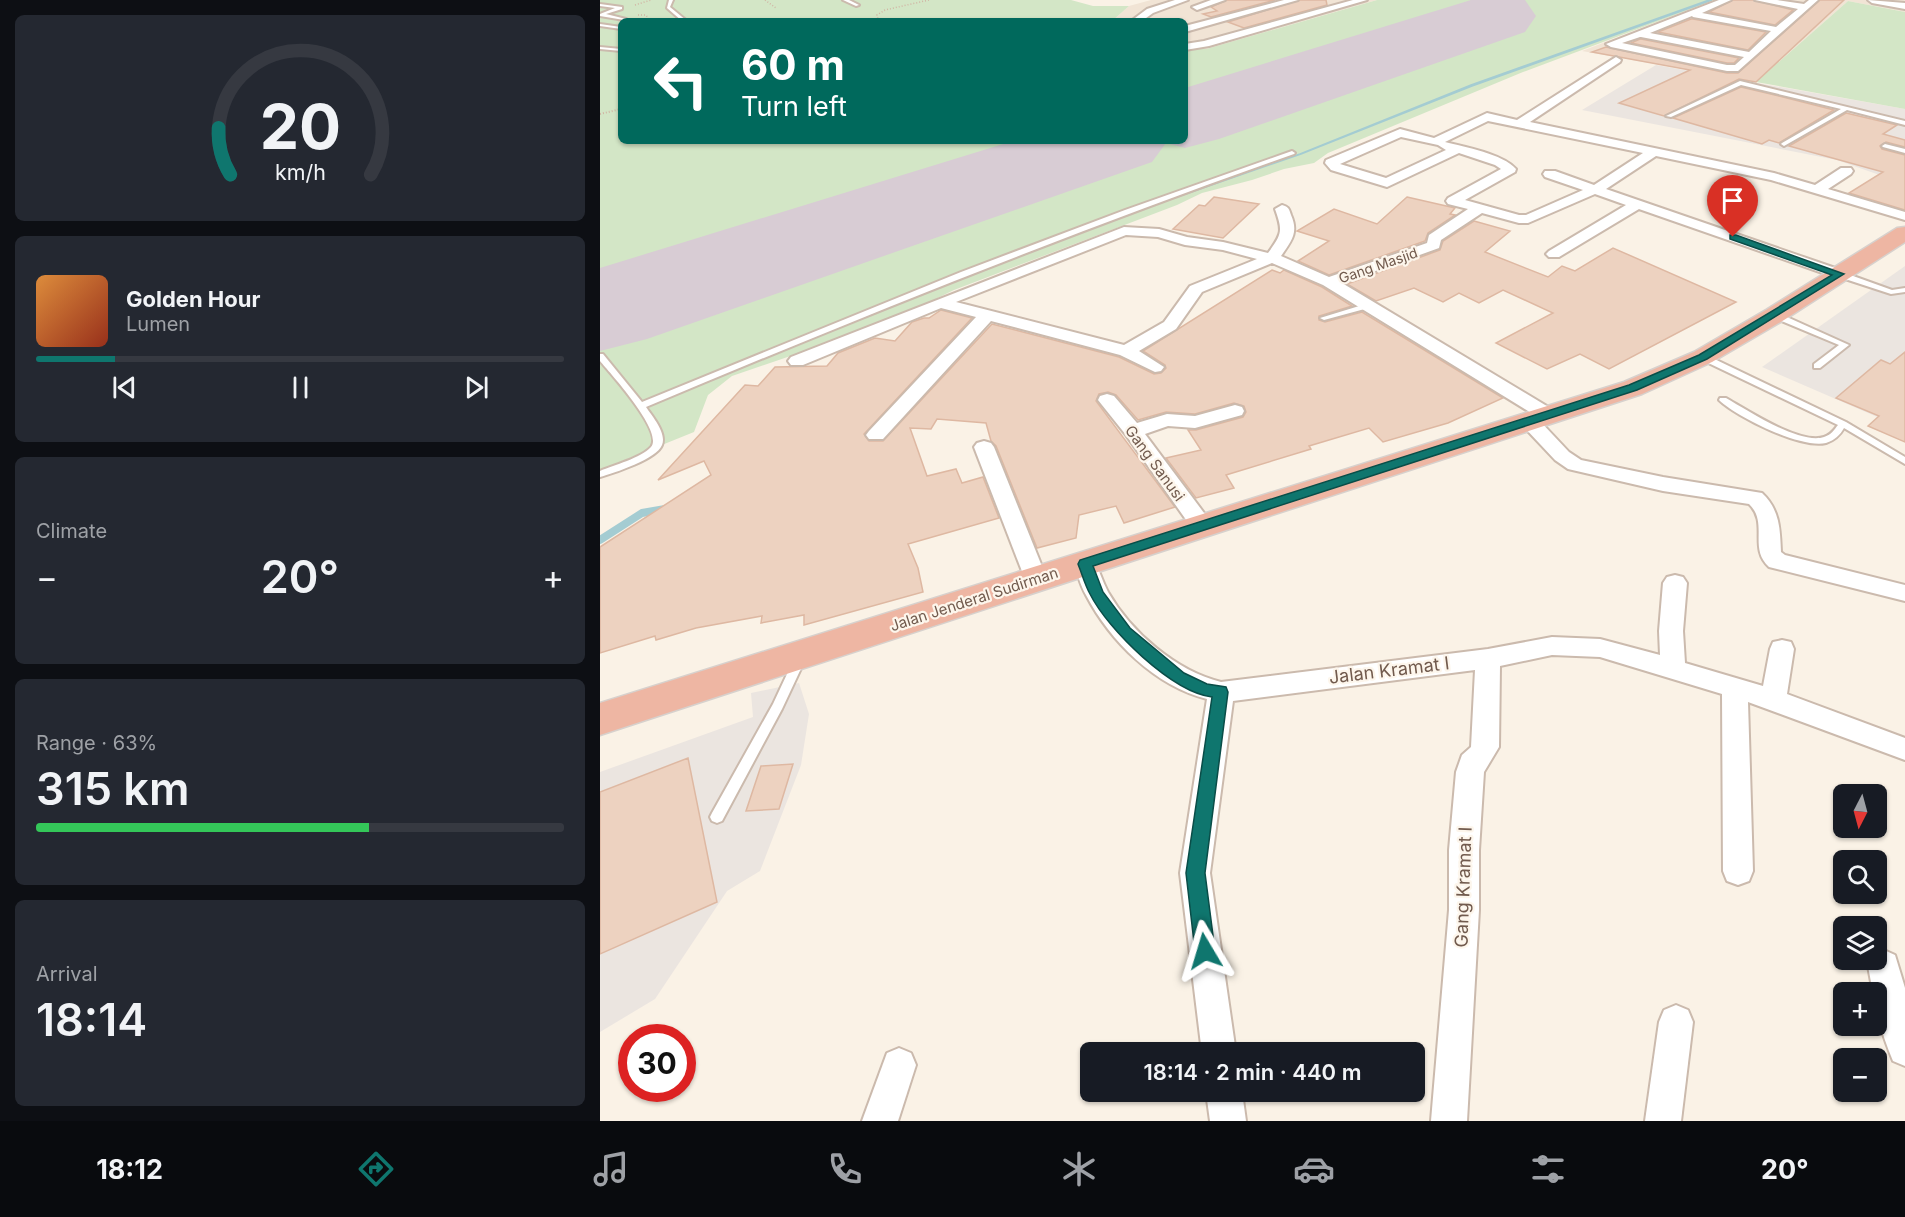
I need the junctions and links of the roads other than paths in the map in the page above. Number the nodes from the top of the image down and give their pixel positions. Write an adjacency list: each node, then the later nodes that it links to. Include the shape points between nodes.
1 (671, 0): 21 (lane, via 668,7)
2 (845, 0): 12 (lane)
3 (1221, 0): 15 (street)
4 (1294, 0): 27 (street)
5 (1363, 0): 32 (street)
6 (1727, 0): 13 (street)
7 (1759, 0): 10 (street)
8 (1872, 0): 14 (street)
9 (1182, 1): 15 (street); 22 (street)
10 (1810, 4): 23 (street)
11 (600, 5): 18 (lane, via 621,8)
12 (857, 5)
13 (1714, 5): 16 (street); 17 (street)
14 (1905, 6)
15 (1197, 7): 24 (street, via 1204,12)
16 (1737, 9)
17 (1691, 14): 25 (street); 30 (street)
18 (601, 15): 20 (lane)
19 (1781, 17): 23 (street)
20 (618, 18)
21 (682, 18)
22 (1140, 18)
23 (1792, 18): 30 (street)
24 (1188, 20)
25 (1667, 24): 29 (street); 31 (street)
26 (600, 25): 28 (lane)
27 (1188, 25)
28 (618, 28)
29 (1688, 28)
30 (1779, 30): 35 (street, via 1758,41)
31 (1640, 34): 35 (street); 35 (street, via 1611,44 1731,69 1738,68)
32 (1188, 47)
33 (600, 48): 34 (lane)
34 (618, 50)
35 (1750, 55)
36 (1616, 60): 40 (street)
37 (1847, 108): 38 (lane, via 1740,83); 39 (lane); 42 (lane)
38 (1670, 116)
39 (1905, 123)
40 (1519, 124): 41 (street, via 1483,118); 45 (street)
41 (1435, 142): 44 (street); 44 (street, via 1400,133 1331,163 1388,183)
42 (1784, 144)
43 (1886, 146): 46 (lane)
44 (1458, 149): 55 (street, via 1510,169 1453,201)
45 (1655, 151): 51 (street); 52 (street)
46 (1905, 151)
47 (1292, 153): 76 (lane, via 975,269)
48 (1790, 168): 51 (street)
49 (1846, 171): 53 (street)
50 (1550, 174): 52 (street)
51 (1774, 177): 53 (street)
52 (1596, 189): 54 (street); 55 (street, via 1524,219)
53 (1818, 189): 57 (street)
54 (1638, 204): 58 (street); 60 (street)
55 (1480, 208): 61 (street, Gang Masjid, via 1434,238 1434,245)
56 (1282, 209): 59 (street, via 1289,226 1287,237)
57 (1904, 231): 60 (highway, Jalan Jenderal Sudirman)
58 (1554, 254)
59 (1272, 258): 61 (street); 63 (street, via 1159,233 1124,231); 68 (street, via 1196,289 1176,320)
60 (1839, 274): 62 (lane, via 1891,292); 66 (highway, Jalan Jenderal Sudirman)
61 (1329, 282): 64 (street)
62 (1905, 290)
63 (940, 303): 65 (street); 71 (street)
64 (1369, 305): 67 (lane); 78 (street)
65 (987, 315): 68 (street); 81 (street)
66 (1775, 315): 70 (highway, Jalan Jenderal Sudirman); 72 (lane, via 1845,345)
67 (1324, 318)
68 (1126, 351): 73 (street)
69 (600, 356): 76 (lane)
70 (1703, 357): 78 (highway, Jalan Jenderal Sudirman, via 1633,387); 79 (lane)
71 (796, 361)
72 (1817, 366)
73 (1155, 367)
74 (1107, 400): 80 (street, Gang Sanusi)
75 (1723, 400): 79 (lane, via 1775,429 1805,440 1834,437)
76 (640, 406): 84 (lane, via 656,430 658,445)
77 (1235, 411): 80 (street, via 1195,422 1167,420)
78 (1539, 419): 85 (highway, Jalan Jenderal Sudirman); 89 (street, via 1562,456 1575,465 1755,498 1767,513 1770,555 1777,561)
79 (1843, 424): 83 (lane)
80 (1133, 431): 85 (street, Gang Sanusi)
81 (876, 435)
82 (984, 447): 87 (street)
83 (1905, 461)
84 (600, 474)
85 (1202, 526): 86 (highway, Jalan Jenderal Sudirman)
86 (1085, 564): 87 (highway, Jalan Jenderal Sudirman); 95 (street, via 1097,594 1125,632 1178,678 1204,690)
87 (1036, 579): 91 (highway, Jalan Jenderal Sudirman)
88 (1675, 583): 93 (street)
89 (1905, 593)
90 (1782, 649): 96 (street)
91 (802, 655): 97 (highway, Jalan Jenderal Sudirman); 99 (lane)
92 (1488, 659): 93 (street, Jalan Kramat I, via 1552,646 1575,646 1630,655); 95 (street, Jalan Kramat I); 109 (street, Gang Kramat I, via 1485,747 1470,772)
93 (1673, 669): 94 (street, Jalan Kramat I)
94 (1736, 689): 96 (street, Jalan Kramat I); 100 (street)
95 (1221, 692): 103 (street, via 1196,873)
96 (1773, 700): 98 (street, Jalan Kramat I)
97 (600, 719)
98 (1905, 749)
99 (717, 817)
100 (1738, 871)
101 (1885, 970): 104 (street)
102 (1676, 1022): 110 (street)
103 (1218, 1042)
104 (1905, 1050)
105 (899, 1065): 107 (street)
106 (1225, 1102): 108 (street)
107 (880, 1121)
108 (1228, 1121)
109 (1449, 1121)
110 (1663, 1121)

